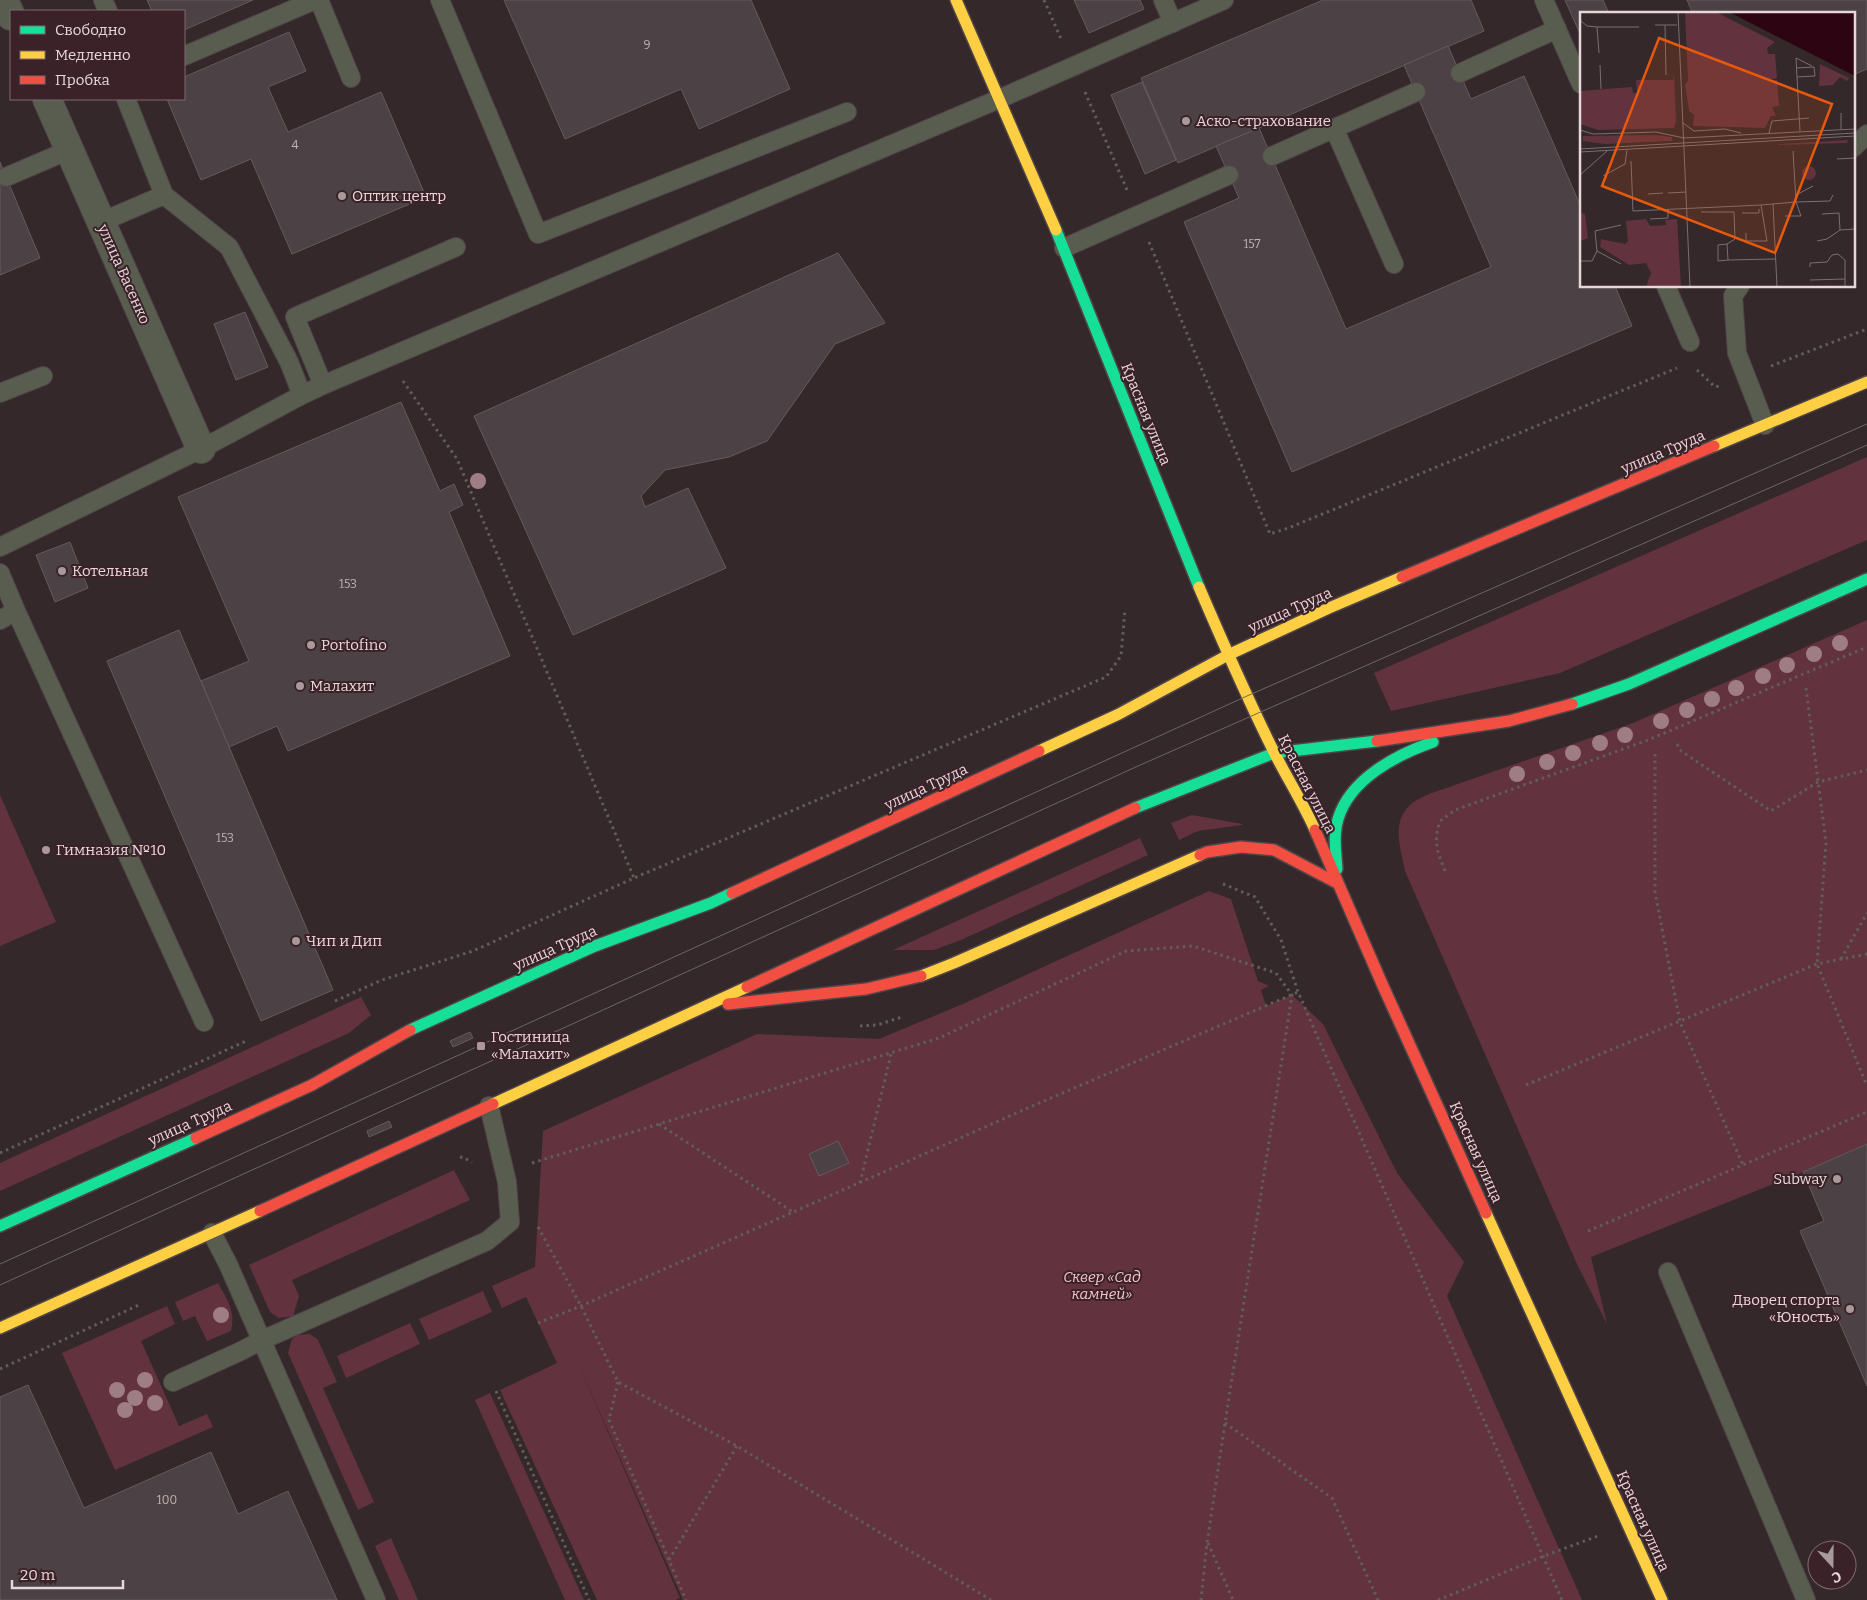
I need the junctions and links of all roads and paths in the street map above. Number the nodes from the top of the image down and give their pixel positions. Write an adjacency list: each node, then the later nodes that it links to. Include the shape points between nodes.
1 (4, 0): 10 (street)
2 (315, 0): 13 (lane)
3 (319, 0): 16 (lane)
4 (440, 0): 22 (lane, via 538,234)
5 (956, 0): 19 (main road, Красная улица)
6 (1044, 0): 14 (path)
7 (1162, 0): 11 (lane)
8 (1224, 0): 11 (lane)
9 (1544, 0): 12 (lane)
10 (10, 14)
11 (1173, 23): 14 (lane)
12 (1557, 29): 15 (lane); 17 (lane)
13 (185, 56)
14 (1074, 66): 19 (lane); 31 (path)
15 (1460, 73)
16 (351, 78)
17 (1580, 82)
18 (1416, 92): 23 (lane)
19 (999, 99): 34 (main road, Красная улица); 40 (lane)
20 (47, 100): 26 (street, улица Васенко)
21 (126, 100): 30 (lane)
22 (847, 112)
23 (1334, 128): 27 (lane); 35 (lane)
24 (1867, 134): 25 (lane)
25 (1854, 147)
26 (69, 150): 29 (lane); 32 (street, улица Васенко)
27 (1272, 156)
28 (1229, 175): 31 (lane)
29 (6, 177)
30 (164, 195): 32 (lane); 48 (lane, via 229,247 289,362)
31 (1138, 216): 34 (lane); 41 (path, via 1270,534)
32 (101, 222): 50 (street, улица Васенко)
33 (456, 247): 46 (lane, via 295,317)
34 (1064, 248): 58 (main road, Красная улица)
35 (1394, 264)
36 (1667, 288): 39 (lane)
37 (1739, 288): 43 (lane, via 1733,296 1737,353)
38 (1867, 329): 43 (path)
39 (1690, 342)
40 (387, 358): 46 (lane); 67 (path, via 457,460)
41 (1680, 366)
42 (1696, 369): 43 (path, via 1715,387)
43 (1746, 375): 49 (lane)
44 (43, 376): 47 (lane)
45 (1867, 382): 49 (main road, улица Труда)
46 (323, 385): 48 (lane)
47 (0, 393)
48 (302, 395): 50 (lane)
49 (1765, 425): 58 (main road, улица Труда, via 1328,608)
50 (201, 449): 51 (lane)
51 (0, 547)
52 (0, 573): 55 (lane)
53 (1867, 579): 60 (main road, via 1628,684 1560,708)
54 (1124, 610): 67 (path, via 1122,656 1106,677)
55 (16, 611): 56 (lane); 78 (lane)
56 (0, 620)
57 (1867, 647): 66 (path, via 1648,740 1455,810 1440,821 1435,837)
58 (1228, 655): 62 (main road, Красная улица); 94 (main road, улица Труда, via 1119,714 712,902 595,946 492,992 406,1032 312,1085)
59 (1806, 688): 65 (path)
60 (1509, 721): 62 (main road); 68 (main road, via 1419,746 1364,780 1348,796 1339,818)
61 (1677, 744): 65 (path, via 1681,751 1771,811)
62 (1274, 753): 68 (main road, Красная улица, via 1307,812); 77 (main road, via 1151,801)
63 (1655, 754): 79 (path, via 1655,892)
64 (1867, 770): 65 (path)
65 (1818, 782): 73 (path, via 1826,843)
66 (1445, 871)
67 (634, 878): 76 (path, via 473,951 382,980)
68 (1337, 883): 77 (main road, via 1274,850 1241,847 1207,852 917,977 843,993); 109 (main road, Красная улица)
69 (1867, 913): 72 (path)
70 (1867, 954): 72 (path)
71 (1286, 958): 74 (path)
72 (1841, 959): 73 (path)
73 (1817, 964): 79 (path); 83 (path)
74 (1298, 992): 75 (path); 111 (path)
75 (1292, 995): 81 (path, via 1276,973 1193,946 1126,951 939,1038); 92 (path); 107 (path)
76 (335, 1001)
77 (707, 1006): 84 (main road)
78 (204, 1022)
79 (1680, 1022): 82 (path); 90 (path)
80 (246, 1042): 87 (path)
81 (891, 1053): 86 (path); 92 (path)
82 (1526, 1085)
83 (1867, 1086)
84 (489, 1106): 91 (lane); 96 (main road)
85 (1867, 1112): 90 (path)
86 (658, 1124): 89 (path); 93 (path)
87 (0, 1153)
88 (454, 1161): 91 (path, via 462,1157)
89 (532, 1163)
90 (1743, 1165): 95 (path)
91 (507, 1182): 99 (path, via 516,1186); 102 (lane, via 510,1222 487,1240)
92 (860, 1183): 93 (path)
93 (793, 1212): 99 (path)
94 (0, 1226)
95 (1588, 1231)
96 (212, 1233): 101 (main road); 102 (lane)
97 (1668, 1272): 123 (lane)
98 (149, 1300): 103 (path)
99 (582, 1306): 100 (path); 105 (path)
100 (538, 1323)
101 (0, 1328)
102 (260, 1341): 104 (lane); 113 (lane)
103 (0, 1369)
104 (173, 1382)
105 (618, 1382): 108 (path); 112 (path, via 609,1420)
106 (496, 1391): 114 (path)
107 (1225, 1423): 110 (path); 119 (path, via 1332,1498)
108 (738, 1446): 112 (path); 116 (path)
109 (1629, 1524): 111 (path); 122 (main road, Красная улица)
110 (1207, 1543): 117 (path); 118 (path)
111 (1544, 1556): 120 (path); 121 (path)
112 (669, 1560): 115 (path)
113 (376, 1600)
114 (589, 1600)
115 (686, 1600)
116 (991, 1600)
117 (1201, 1600)
118 (1233, 1600)
119 (1378, 1600)
120 (1438, 1600)
121 (1562, 1600)
122 (1662, 1600)
123 (1806, 1600)

